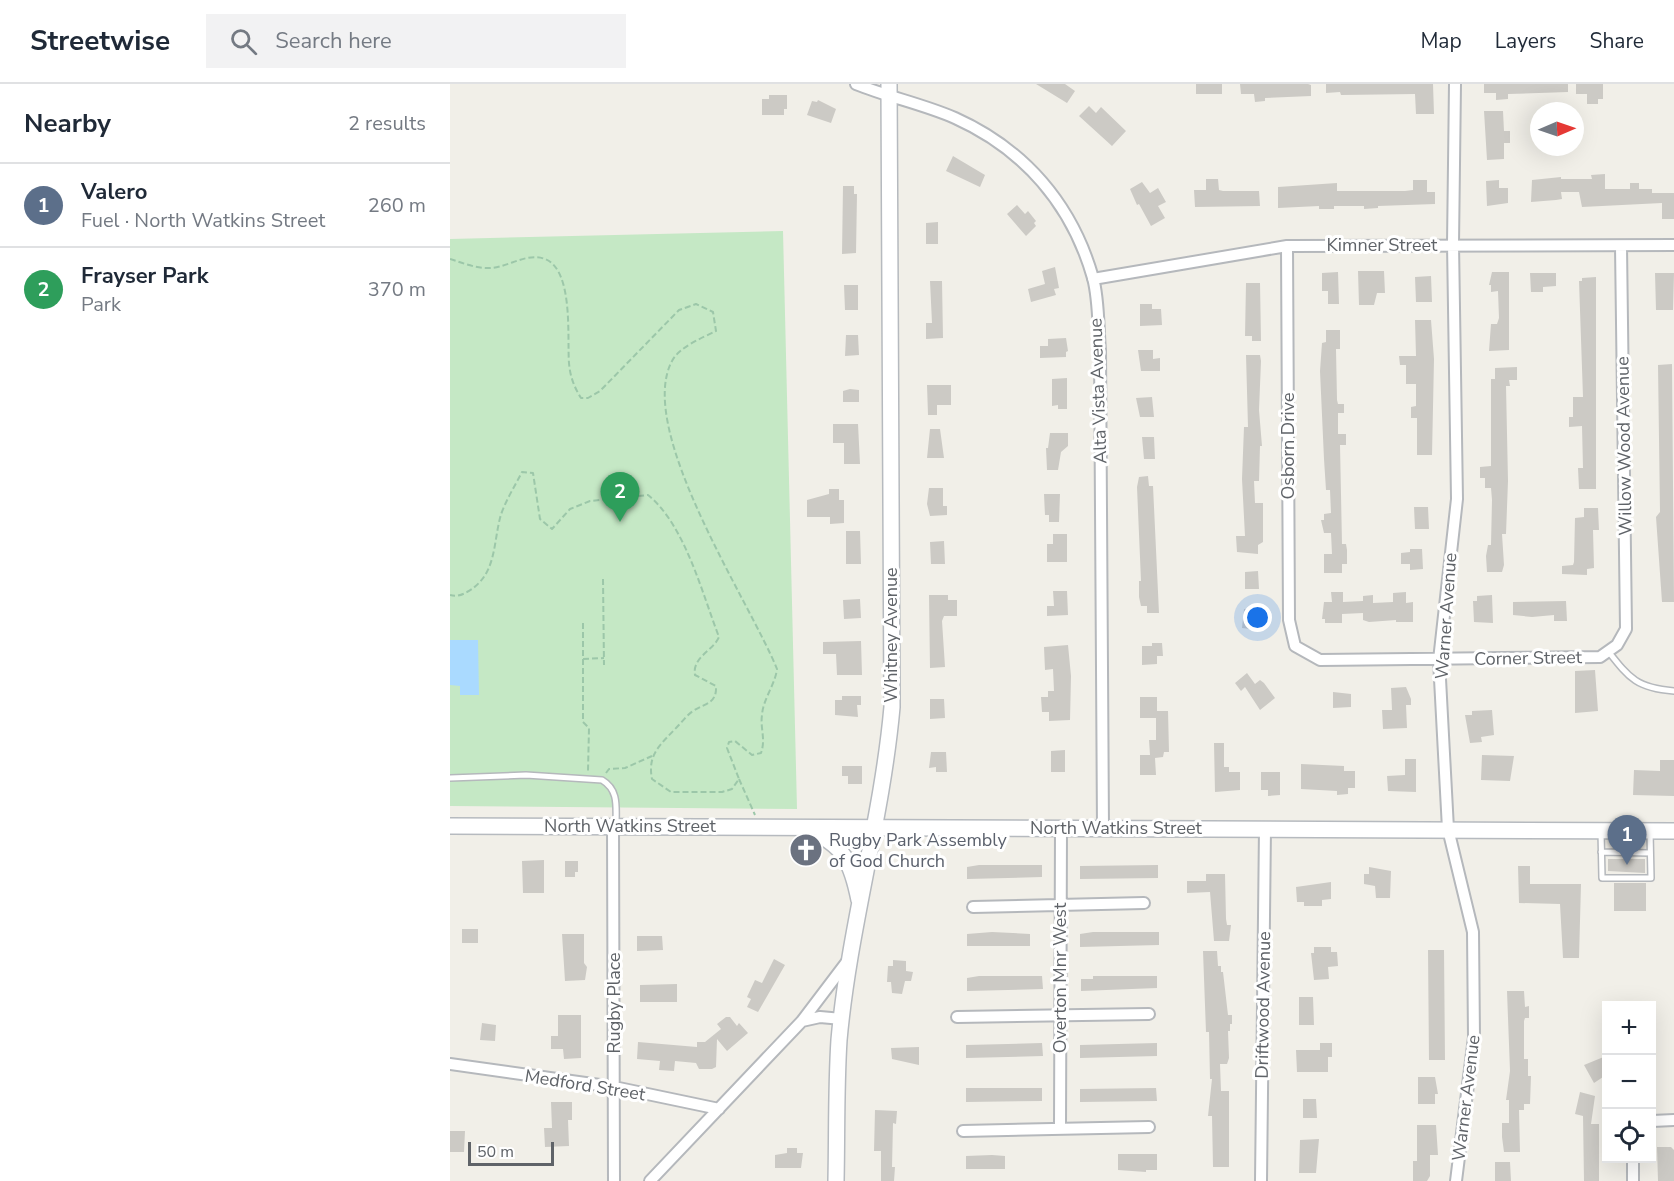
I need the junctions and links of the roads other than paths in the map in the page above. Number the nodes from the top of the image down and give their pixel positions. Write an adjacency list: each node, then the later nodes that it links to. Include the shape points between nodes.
1 (856, 84): 3 (street, Alta Vista Avenue)
2 (1455, 84): 4 (street, Warner Avenue)
3 (889, 91): 8 (street, Alta Vista Avenue, via 954,117 1001,143 1045,182 1074,227); 17 (main road, Whitney Avenue, via 892,707)
4 (1454, 244): 6 (street, Kimner Street); 7 (street, Kimner Street); 11 (street, Warner Avenue, via 1457,499)
5 (1674, 245): 7 (street, Kimner Street)
6 (1287, 246): 8 (street, Kimner Street); 9 (street, Osborn Drive, via 1289,620)
7 (1621, 246): 10 (street, Willow Wood Avenue, via 1626,629)
8 (1094, 279): 19 (street, Alta Vista Avenue, via 1100,350)
9 (1295, 646): 11 (street, Corner Street, via 1320,660)
10 (1613, 648): 11 (street, Corner Street, via 1600,657); 12 (lane, via 1636,683)
11 (1439, 660): 21 (street, Warner Avenue)
12 (1674, 691)
13 (450, 778): 14 (lane, via 526,775 602,780 616,796)
14 (614, 825): 15 (main road, North Watkins Street); 16 (main road, North Watkins Street); 38 (street, Rugby Place)
15 (450, 826)
16 (796, 827): 17 (main road, North Watkins Street); 30 (main road, via 825,837 839,848 854,877)
17 (876, 828): 18 (main road, North Watkins Street); 30 (main road, Whitney Avenue)
18 (1061, 828): 19 (main road, North Watkins Street); 28 (street, Overton Mnr West)
19 (1103, 828): 20 (main road, North Watkins Street)
20 (1265, 828): 21 (main road, North Watkins Street); 49 (street, Driftwood Avenue)
21 (1448, 829): 22 (main road, North Watkins Street); 50 (street, Warner Avenue, via 1473,932 1474,1037)
22 (1601, 830): 23 (main road, North Watkins Street); 25 (lane)
23 (1650, 831): 24 (main road, North Watkins Street); 26 (lane)
24 (1674, 831)
25 (1601, 852): 26 (lane, via 1620,856); 26 (lane, via 1602,878 1620,874 1651,878)
26 (1650, 853)
27 (1144, 903): 28 (street)
28 (1060, 905): 29 (street); 33 (street, Overton Mnr West)
29 (973, 907)
30 (861, 908): 31 (main road, Whitney Avenue)
31 (851, 956): 35 (main road, Whitney Avenue); 36 (street)
32 (1149, 1014): 33 (street)
33 (1060, 1015): 34 (street); 43 (street, Overton Mnr West)
34 (957, 1017)
35 (842, 1019): 36 (street, via 820,1017); 48 (main road, Whitney Avenue)
36 (802, 1021): 39 (street)
37 (450, 1064): 38 (street, Medford Street)
38 (614, 1088): 39 (street, Medford Street); 46 (street, Rugby Place)
39 (719, 1109): 47 (street)
40 (1674, 1120): 41 (street)
41 (1656, 1121)
42 (1149, 1127): 43 (street)
43 (1060, 1128): 44 (street)
44 (963, 1131)
45 (1633, 1163): 51 (street)
46 (614, 1181)
47 (651, 1181)
48 (837, 1181)
49 (1261, 1181)
50 (1456, 1181)
51 (1633, 1181)

